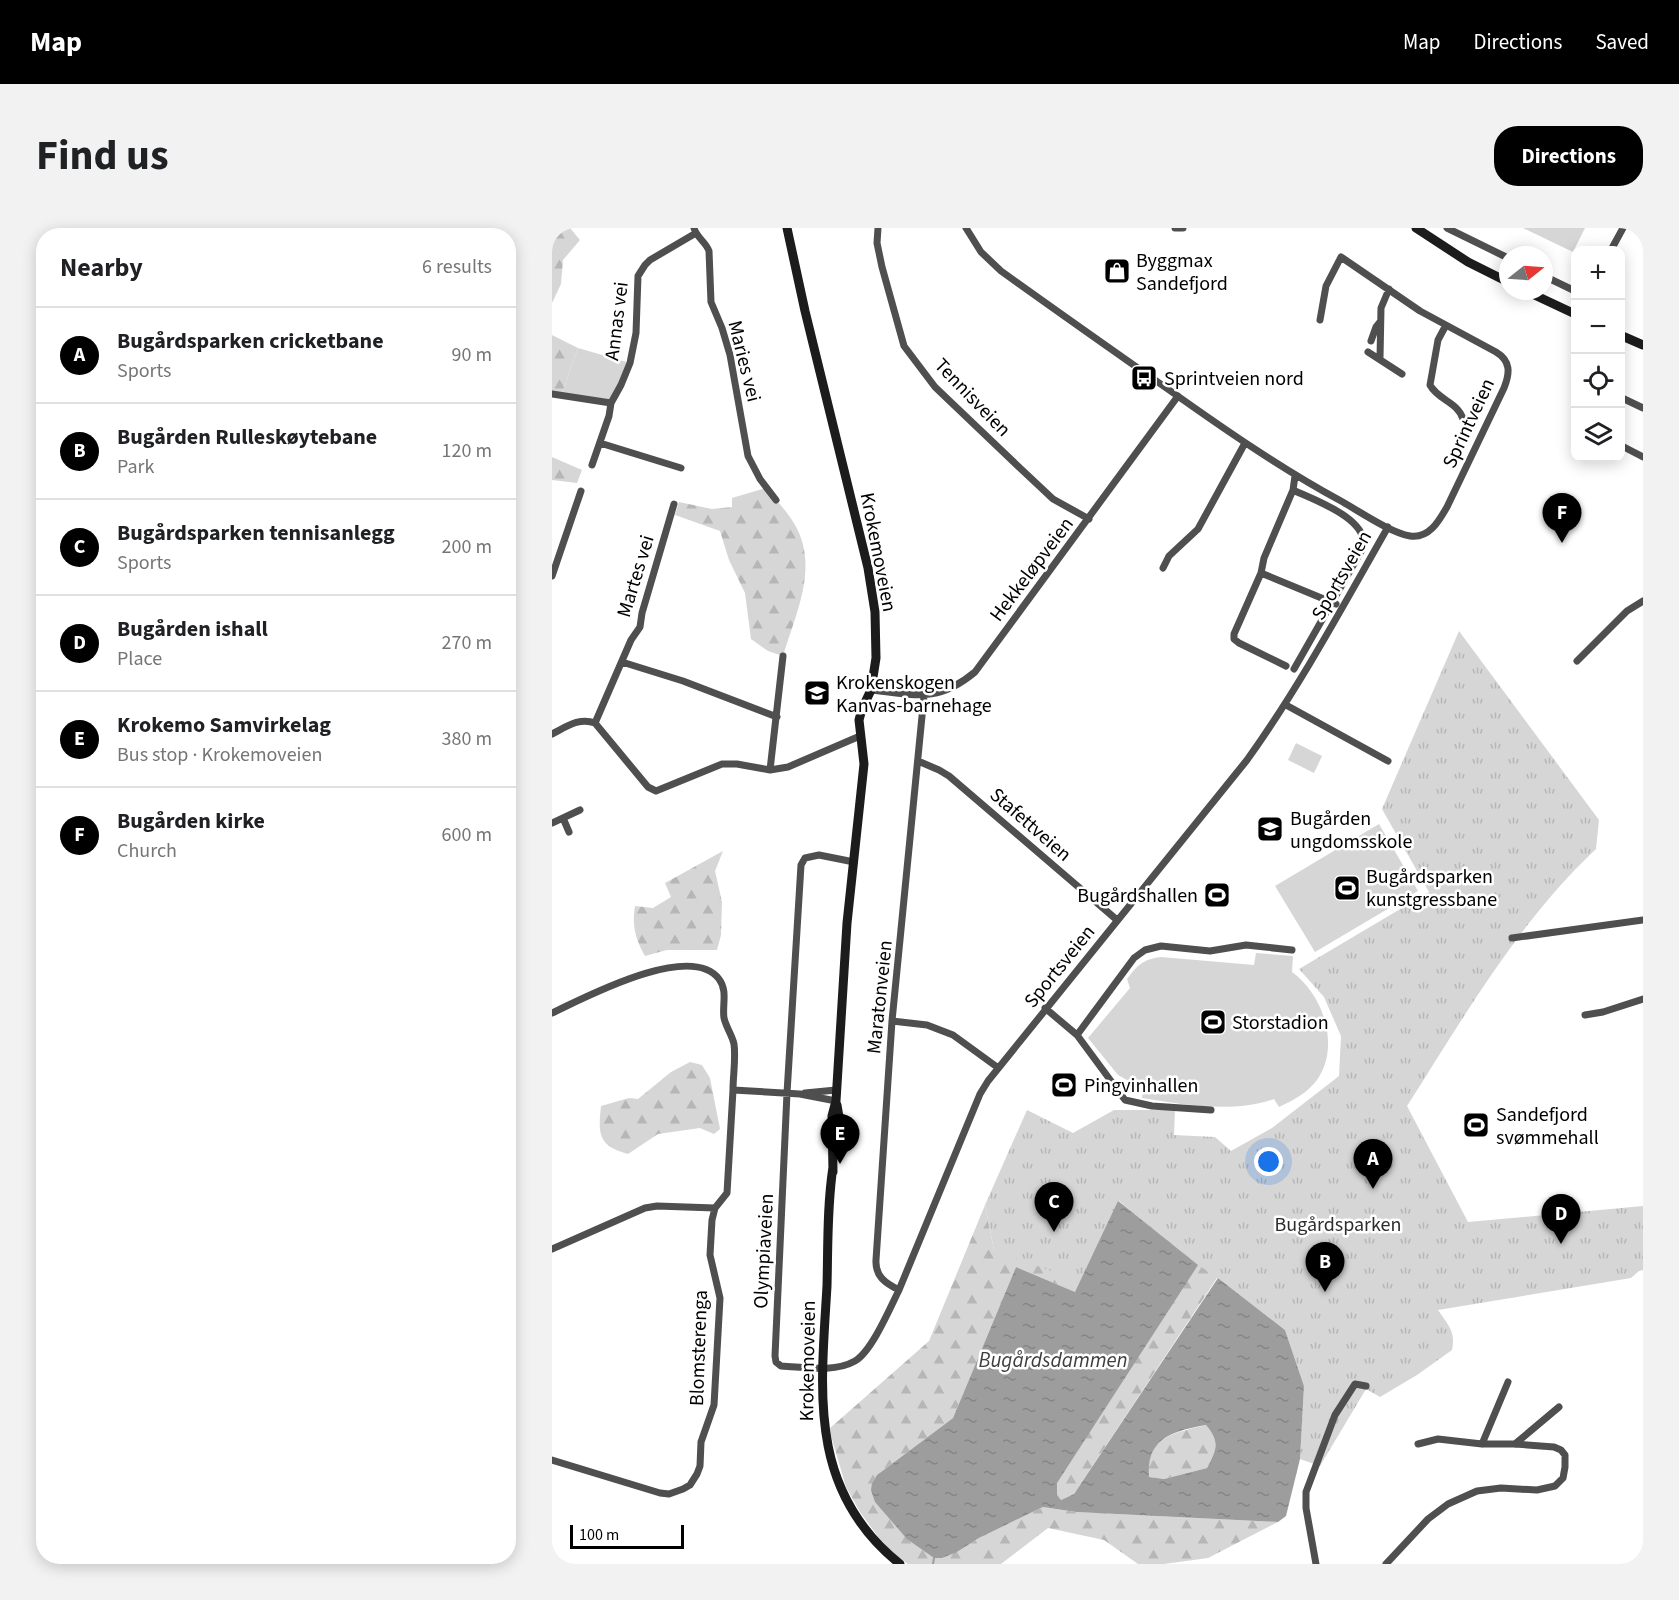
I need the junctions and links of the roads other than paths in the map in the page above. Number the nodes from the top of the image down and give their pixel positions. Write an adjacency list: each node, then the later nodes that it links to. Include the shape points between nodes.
1 (787, 228): 57 (main road, Krokemoveien, via 868,568 876,631)
2 (878, 228): 44 (street, Tennisveien, via 882,267 904,346 934,387 1053,499)
3 (966, 228): 28 (street, Sprintveien, via 981,252 1001,272)
4 (1175, 228): 5 (street)
5 (1183, 228)
6 (1416, 228): 12 (main road)
7 (1447, 228): 11 (street)
8 (1623, 228): 10 (street)
9 (695, 231): 30 (street, Annas vei, via 650,260 641,271 634,346); 42 (street, Maries vei, via 709,251 711,302 730,355 748,456)
10 (1613, 246)
11 (1499, 254)
12 (1499, 278)
13 (1553, 280): 15 (street)
14 (1389, 289): 18 (street, Sprintveien, via 1341,257 1326,286); 19 (street); 20 (street, Sprintveien)
15 (1571, 289)
16 (1545, 300): 17 (main road)
17 (1571, 312)
18 (1320, 320)
19 (1380, 322): 22 (street); 25 (street)
20 (1446, 325): 32 (street, via 1438,340 1430,385 1458,409); 45 (street, Sprintveien, via 1503,356 1508,377 1437,524 1421,535 1410,536)
21 (1625, 337): 23 (main road)
22 (1371, 342)
23 (1643, 345)
24 (1368, 351): 25 (street)
25 (1380, 358): 26 (street)
26 (1402, 374)
27 (552, 394): 30 (street)
28 (1178, 396): 34 (street, Sprintveien); 44 (street, Hekkeløpveien)
29 (1625, 399): 31 (street)
30 (611, 403): 33 (street, Annas vei)
31 (1643, 408)
32 (1463, 419)
33 (600, 443): 37 (street, Annas vei); 38 (street)
34 (1245, 443): 39 (street, Sprintveien); 46 (street, via 1198,529 1169,556)
35 (1625, 448): 36 (street)
36 (1643, 457)
37 (591, 465)
38 (681, 468)
39 (1295, 476): 40 (street); 45 (street, Sprintveien)
40 (1293, 489): 47 (street); 50 (street, via 1345,516 1364,537 1363,548)
41 (581, 491): 48 (street)
42 (776, 500)
43 (674, 504): 54 (street, Martes vei, via 640,627)
44 (1089, 519): 58 (street, Hekkeløpveien, via 975,672 941,693)
45 (1388, 527): 51 (street, Sportsveien)
46 (1163, 568)
47 (1261, 573): 50 (street); 55 (street, via 1234,639)
48 (552, 576)
49 (1643, 601): 53 (street, via 1627,611)
50 (1333, 603): 51 (street); 56 (street)
51 (1342, 608): 59 (street, Sportsveien)
52 (783, 656): 60 (street)
53 (1577, 661)
54 (622, 662): 60 (street); 61 (street, Martes vei)
55 (1286, 666)
56 (1294, 669)
57 (871, 690): 58 (street, Hekkeløpveien); 63 (main road, Krokemoveien, via 859,720)
58 (924, 696): 64 (street, Maratonveien)
59 (1286, 705): 65 (street); 72 (street, Sportsveien)
60 (777, 717): 66 (street)
61 (595, 723): 62 (street, via 580,721); 66 (street, via 651,790 660,790 722,764)
62 (552, 734)
63 (860, 736): 66 (street, via 788,767); 71 (main road, Krokemoveien, via 864,764)
64 (918, 761): 72 (street, Stafettveien, via 949,776); 80 (street, Maratonveien)
65 (1389, 761)
66 (770, 770)
67 (580, 810): 68 (street)
68 (563, 818): 69 (street); 70 (street)
69 (552, 823)
70 (569, 832)
71 (854, 862): 84 (main road, Krokemoveien); 85 (street, Olympiaveien, via 813,855 801,865)
72 (1117, 920): 77 (street, Sportsveien)
73 (1643, 920): 74 (street)
74 (1512, 938)
75 (1292, 950): 81 (street, via 1246,945 1210,951 1161,946 1145,950 1134,958)
76 (1643, 999): 79 (street)
77 (1045, 1008): 81 (street); 82 (street, Sportsveien)
78 (552, 1013): 83 (street, Blomsterenga, via 657,968 705,969 716,975 723,988 724,1015 734,1047)
79 (1585, 1015)
80 (892, 1021): 82 (street, via 927,1025 953,1035); 91 (street, Maratonveien, via 875,1265 884,1281)
81 (1077, 1035): 88 (street, via 1125,1100)
82 (997, 1067): 91 (street, Sportsveien, via 980,1094)
83 (733, 1090): 85 (street); 89 (street, Blomsterenga, via 727,1193)
84 (836, 1090): 86 (street); 87 (main road, Krokemoveien)
85 (787, 1093): 86 (street); 92 (street, Olympiaveien, via 775,1356 781,1366)
86 (800, 1094): 87 (street)
87 (836, 1101): 92 (main road, Krokemoveien, via 839,1117)
88 (1212, 1110)
89 (715, 1208): 90 (street, via 645,1208); 99 (street, Blomsterenga, via 710,1255 720,1298 714,1405 701,1442 698,1474 690,1485 669,1494)
90 (552, 1249)
91 (899, 1290): 92 (street, Sportsveien, via 859,1358 845,1365)
92 (822, 1368): 100 (main road, Krokemoveien, via 823,1423 834,1471 862,1525)
93 (1508, 1382): 97 (street)
94 (1366, 1386): 101 (street, via 1354,1384 1335,1415 1306,1492)
95 (1559, 1407): 98 (street)
96 (1418, 1444): 97 (street, via 1438,1439)
97 (1482, 1444): 98 (street)
98 (1515, 1444): 102 (street, via 1561,1450 1565,1467 1560,1482 1545,1490 1478,1491 1448,1504 1428,1519)
99 (552, 1460)
100 (900, 1564)
101 (1316, 1564)
102 (1386, 1564)

